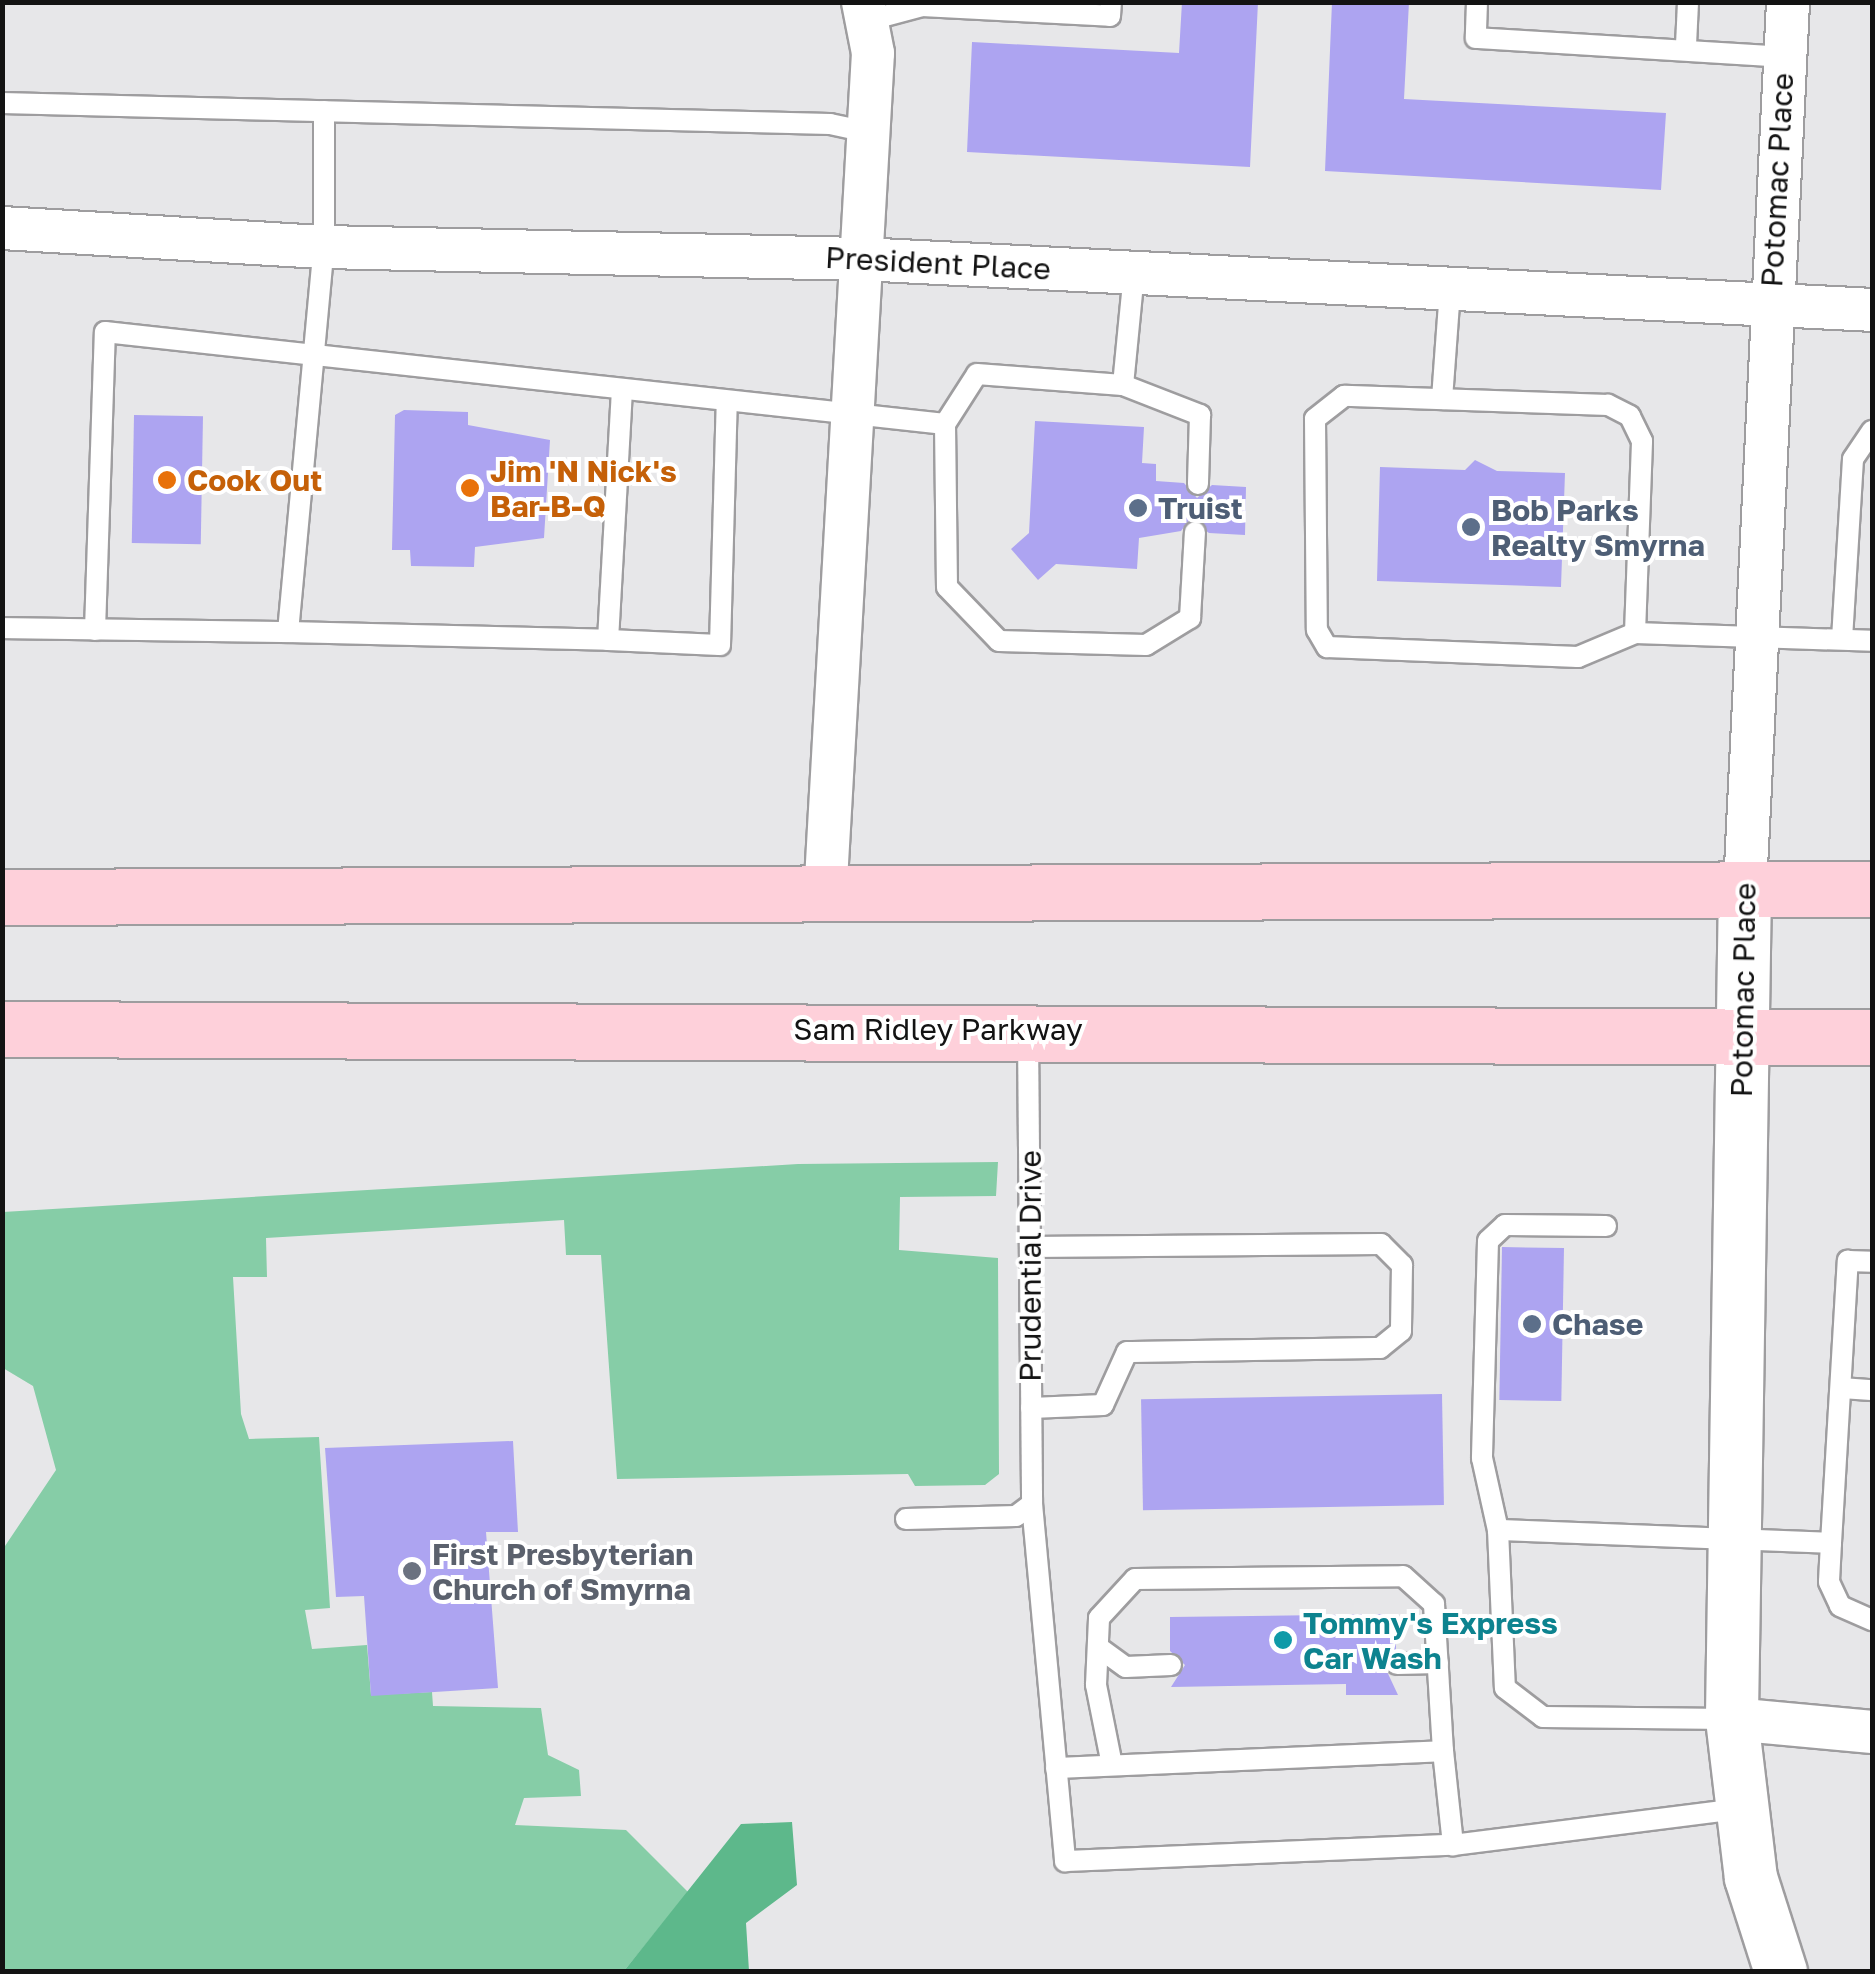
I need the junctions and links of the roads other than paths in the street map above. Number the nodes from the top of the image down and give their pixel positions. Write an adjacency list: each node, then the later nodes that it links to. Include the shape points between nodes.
1 (1111, 2): 5 (lane, via 1110,16 922,6)
2 (1476, 2): 6 (lane, via 1476,38)
3 (1688, 2): 6 (lane)
4 (1788, 2): 7 (street, Potomac Place)
5 (865, 12): 10 (street)
6 (1686, 45): 7 (lane)
7 (1784, 57): 16 (street, Potomac Place)
8 (2, 103): 9 (lane)
9 (324, 111): 10 (lane, via 830,124); 12 (lane)
10 (868, 132): 13 (street)
11 (2, 228): 12 (street, President Place)
12 (324, 248): 13 (street, President Place); 18 (lane)
13 (860, 258): 14 (street, President Place); 23 (street)
14 (1134, 273): 15 (street, President Place); 19 (lane)
15 (1450, 289): 16 (street, President Place); 21 (lane)
16 (1770, 305): 17 (street, President Place); 32 (street, Potomac Place)
17 (1872, 310)
18 (314, 348): 20 (lane); 29 (lane, via 105,332); 30 (lane)
19 (1123, 385): 24 (lane, via 976,374); 26 (lane, via 1200,415)
20 (622, 389): 22 (lane); 34 (lane)
21 (1442, 399): 31 (lane, via 1608,405 1630,416 1642,441); 31 (lane, via 1344,396 1316,419 1317,630 1328,648 1578,658)
22 (727, 401): 23 (lane); 34 (lane, via 720,645)
23 (853, 417): 24 (lane); 39 (street)
24 (945, 424): 27 (lane, via 947,587 999,641 1146,645 1190,618)
25 (1872, 432): 33 (lane, via 1853,459)
26 (1198, 484)
27 (1195, 532)
28 (2, 628): 29 (lane)
29 (96, 630): 30 (lane)
30 (288, 632): 34 (lane)
31 (1635, 633): 32 (lane)
32 (1756, 638): 33 (lane); 36 (street, Potomac Place)
33 (1842, 639): 35 (lane)
34 (608, 640)
35 (1872, 641)
36 (1745, 888): 37 (main road); 39 (main road); 42 (street, Potomac Place)
37 (1872, 889)
38 (2, 897): 39 (main road)
39 (825, 898)
40 (1028, 1028): 41 (main road, Sam Ridley Parkway); 42 (main road, Sam Ridley Parkway); 45 (lane, Prudential Drive)
41 (2, 1029)
42 (1742, 1038): 43 (main road, Sam Ridley Parkway); 53 (street, Potomac Place)
43 (1872, 1038)
44 (1606, 1226): 52 (lane, via 1505,1225 1488,1241 1482,1458)
45 (1030, 1247): 49 (lane, Prudential Drive); 49 (lane, via 1382,1244 1402,1265 1401,1331 1380,1348 1127,1352 1103,1405)
46 (1872, 1262): 47 (lane, via 1848,1261)
47 (1840, 1388): 48 (lane); 54 (lane)
48 (1872, 1390)
49 (1031, 1408): 50 (lane, Prudential Drive)
50 (1032, 1504): 51 (lane, via 1016,1516); 64 (lane, Prudential Drive)
51 (906, 1519)
52 (1498, 1530): 53 (lane); 60 (lane, via 1506,1688 1543,1717)
53 (1736, 1534): 54 (lane); 60 (street, Potomac Place)
54 (1831, 1543): 55 (lane, via 1829,1582 1840,1606)
55 (1872, 1620)
56 (1098, 1647): 57 (lane, via 1100,1618 1134,1579 1403,1576 1434,1604); 59 (lane, via 1126,1666); 63 (lane)
57 (1438, 1663): 58 (lane); 62 (lane)
58 (1397, 1664)
59 (1170, 1665)
60 (1732, 1719): 61 (street); 65 (street, Potomac Place)
61 (1872, 1732)
62 (1443, 1751): 63 (lane); 66 (lane)
63 (1112, 1765): 64 (lane)
64 (1056, 1768): 66 (lane, Prudential Drive, via 1065,1861)
65 (1740, 1808): 66 (lane); 67 (street, Potomac Place)
66 (1452, 1846)
67 (1781, 1972)

